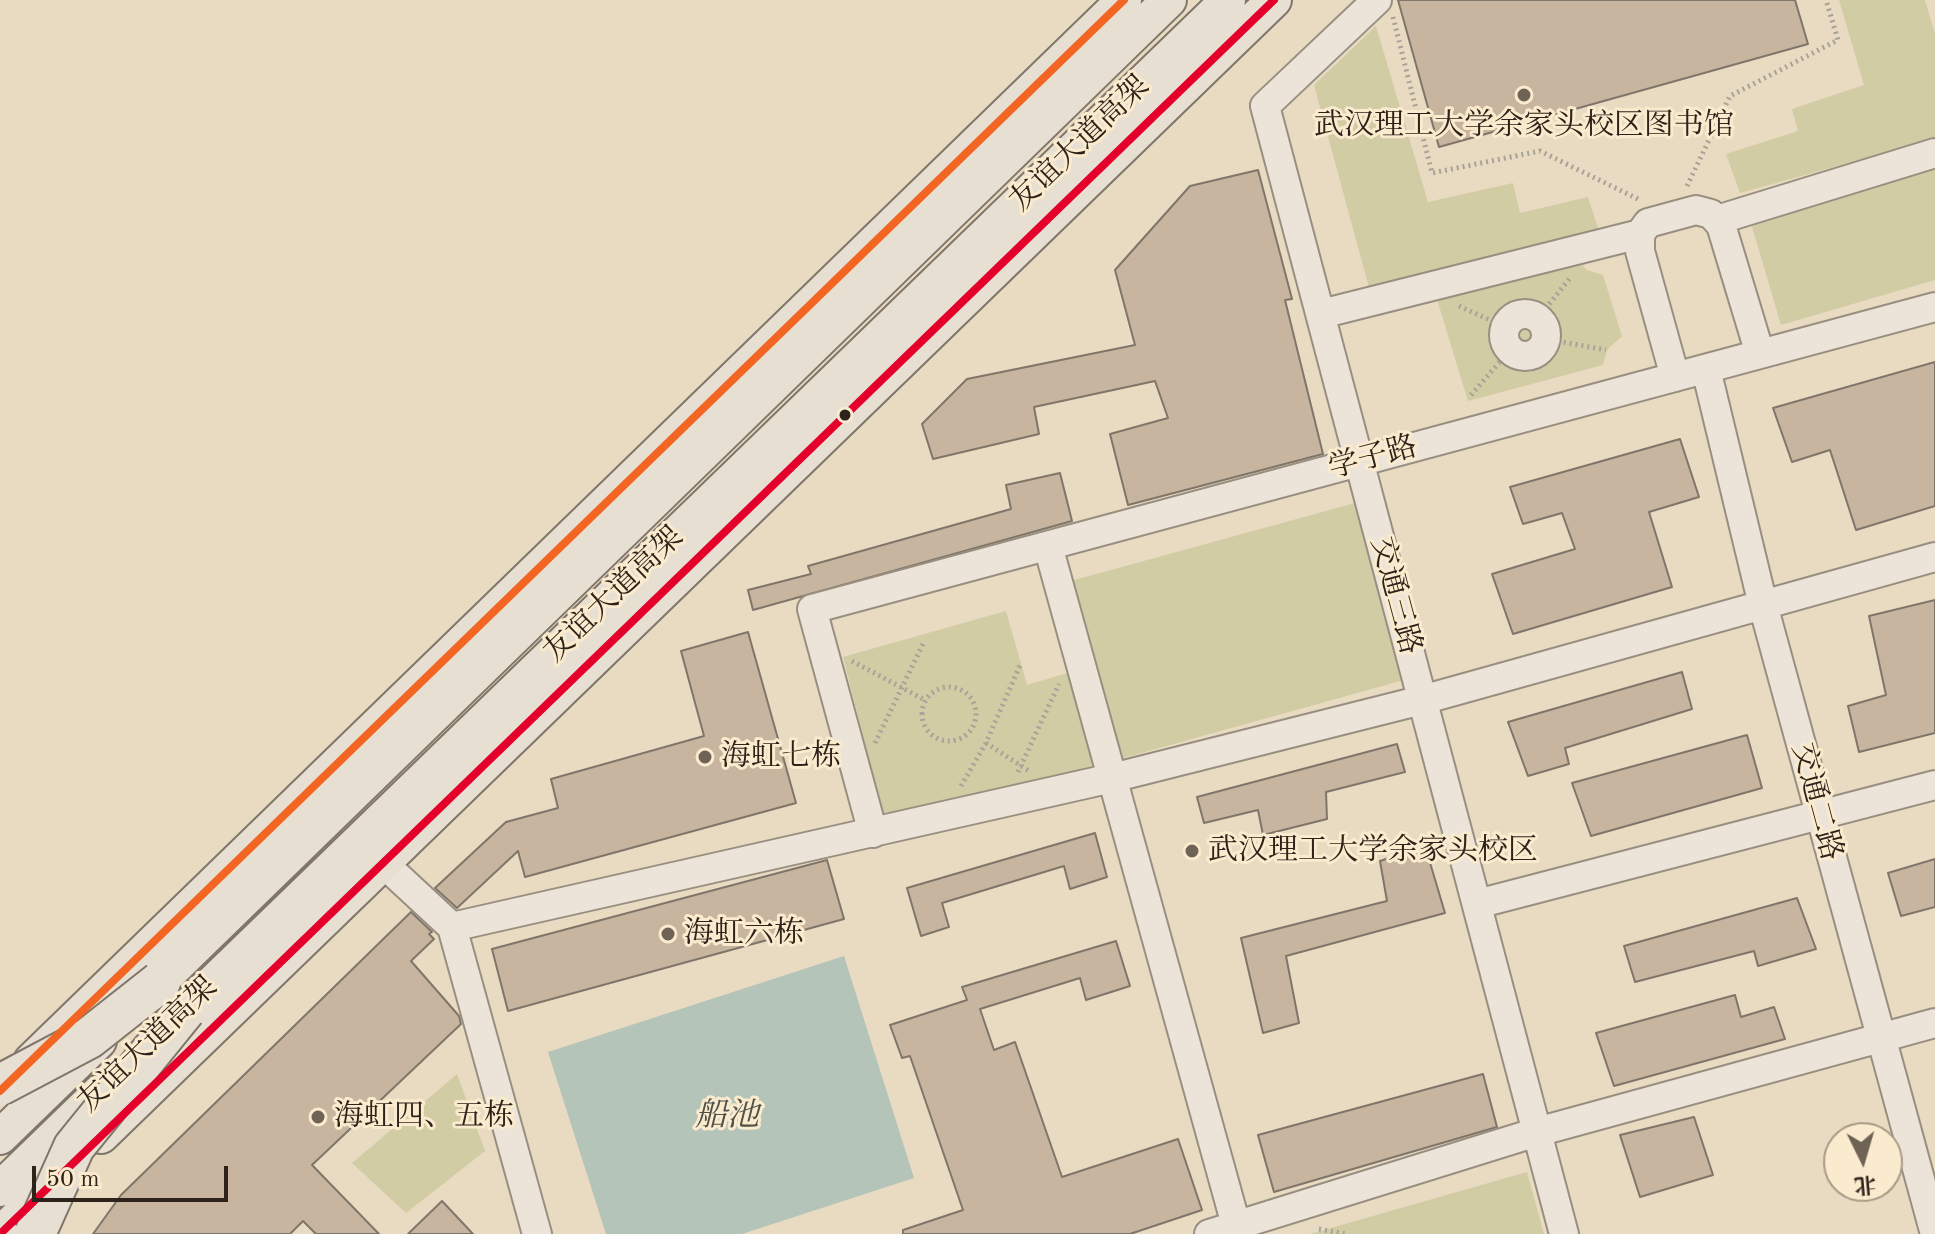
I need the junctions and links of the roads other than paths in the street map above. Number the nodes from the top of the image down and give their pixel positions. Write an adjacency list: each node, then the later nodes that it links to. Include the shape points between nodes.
1 (1124, 0): 31 (main road)
2 (1169, 0): 28 (main road, 友谊大道高架)
3 (1228, 0): 28 (main road, 友谊大道高架)
4 (1274, 0): 25 (main road)
5 (1384, 4): 10 (street, 交通三路, via 1265,106)
6 (1935, 153): 7 (street)
7 (1717, 220): 8 (street, via 1696,210 1648,223); 13 (street)
8 (1640, 234): 10 (street); 15 (street, via 1640,251)
9 (1935, 307): 13 (street, 学子路)
10 (1321, 314): 16 (street, 交通三路)
11 (1542, 328): 12 (street, via 1540,350 1528,355)
12 (1508, 338)
13 (1760, 354): 14 (street, 学子路)
14 (1706, 369): 15 (street, 学子路); 19 (street, 交通二路)
15 (1675, 377): 16 (street, 学子路)
16 (1360, 462): 17 (street, 学子路); 20 (street, 交通三路)
17 (1048, 546): 21 (street); 24 (street, 学子路, via 812,609)
18 (1935, 557): 19 (street)
19 (1763, 605): 20 (street); 23 (street, 交通二路)
20 (1422, 700): 21 (street); 26 (street, 交通三路)
21 (1112, 778): 24 (street); 35 (street)
22 (1935, 785): 23 (street)
23 (1820, 815): 26 (street); 30 (street, 交通二路)
24 (873, 833): 27 (street)
25 (383, 863): 27 (street); 36 (main road)
26 (1477, 904): 32 (street, 交通三路)
27 (452, 927): 38 (street)
28 (172, 996): 31 (highway, bridge); 33 (main road, 友谊大道高架, bridge); 34 (main road, 友谊大道高架, bridge); 37 (highway, bridge, via 74,1147)
29 (1935, 1023): 30 (street)
30 (1879, 1039): 32 (street); 41 (street, 交通二路)
31 (0, 1088)
32 (1537, 1132): 35 (street); 40 (street, 交通三路)
33 (0, 1137)
34 (0, 1189)
35 (1236, 1225): 39 (street)
36 (0, 1234)
37 (35, 1234)
38 (537, 1234)
39 (1209, 1234)
40 (1564, 1234)
41 (1935, 1234)

